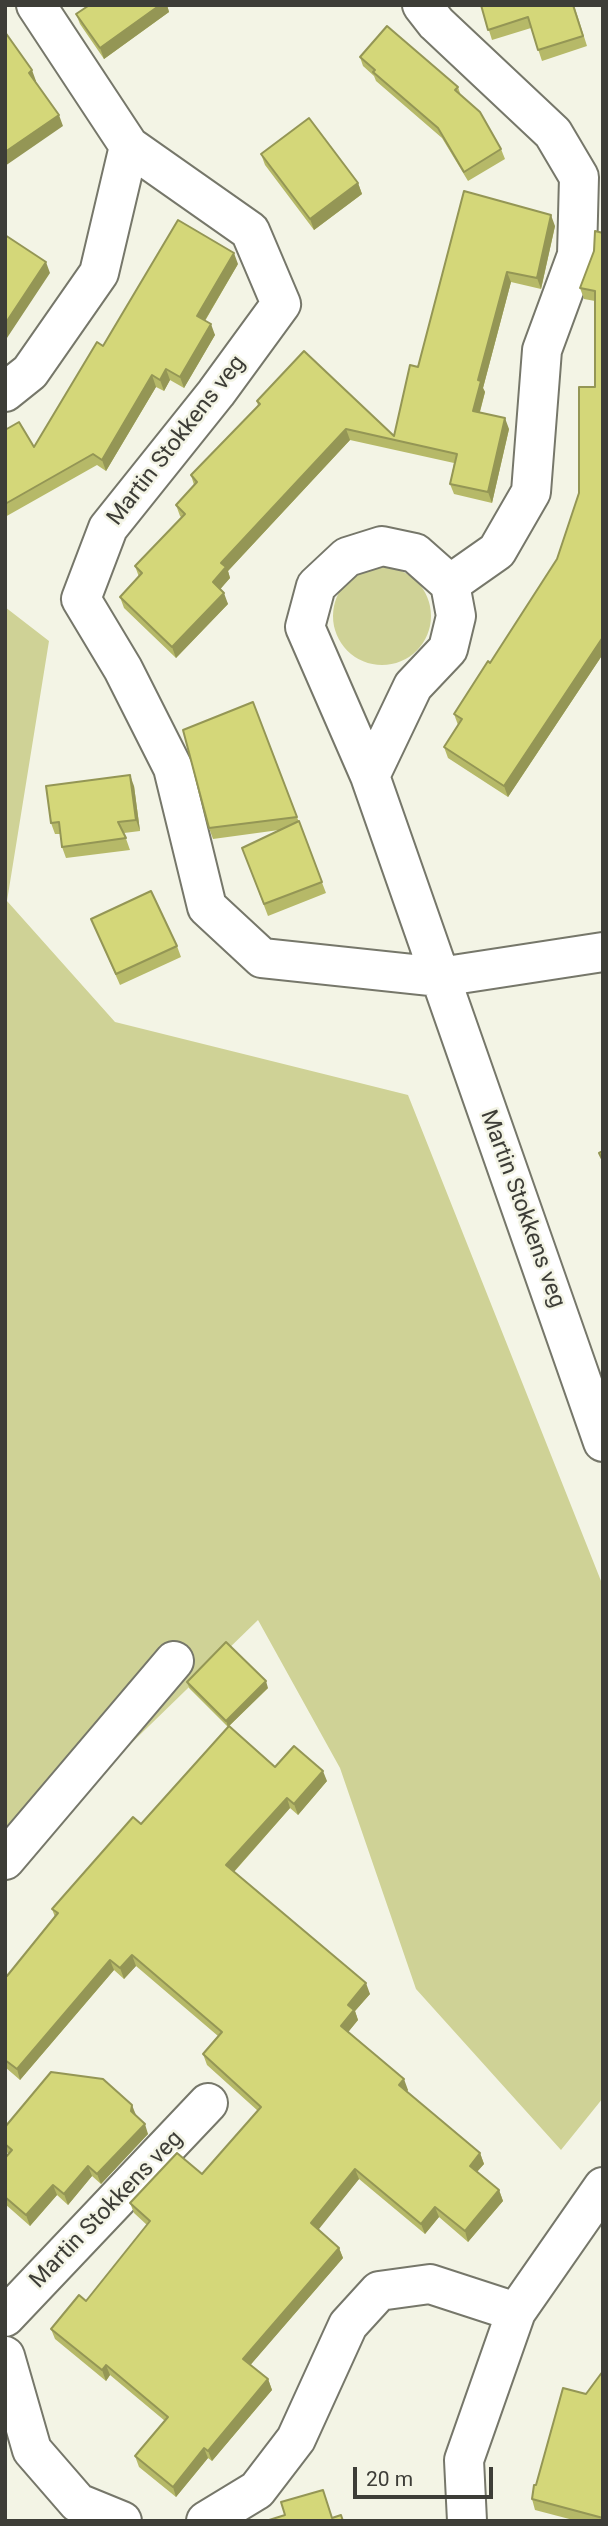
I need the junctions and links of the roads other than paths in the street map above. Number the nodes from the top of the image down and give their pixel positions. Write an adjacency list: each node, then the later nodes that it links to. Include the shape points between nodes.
1 (36, 5): 3 (street, Martin Stokkens veg)
2 (422, 5): 5 (street, via 553,133 579,177 577,255 542,350 531,492 497,551)
3 (128, 146): 4 (street, via 99,272 30,372); 8 (street, Martin Stokkens veg, via 250,231 281,304 108,528 80,599 123,669 173,768 207,907 262,958)
4 (5, 391)
5 (450, 584): 6 (street, via 456,616 448,649 413,687); 6 (street, Martin Stokkens veg, via 415,553 382,546 347,557 316,586 305,627)
6 (370, 776): 8 (street, Martin Stokkens veg)
7 (603, 952): 8 (street, Martin Stokkens veg)
8 (440, 977): 9 (street, Martin Stokkens veg)
9 (603, 1442)
10 (174, 1661): 11 (street)
11 (5, 1860)
12 (208, 2103): 15 (street, Martin Stokkens veg)
13 (603, 2187): 14 (street)
14 (516, 2312): 19 (street, via 430,2284 379,2291 348,2325 296,2439 257,2490); 20 (street, via 464,2460)
15 (5, 2317)
16 (5, 2356): 17 (street, via 32,2450)
17 (72, 2512): 18 (street)
18 (122, 2521)
19 (206, 2521)
20 (467, 2521)

